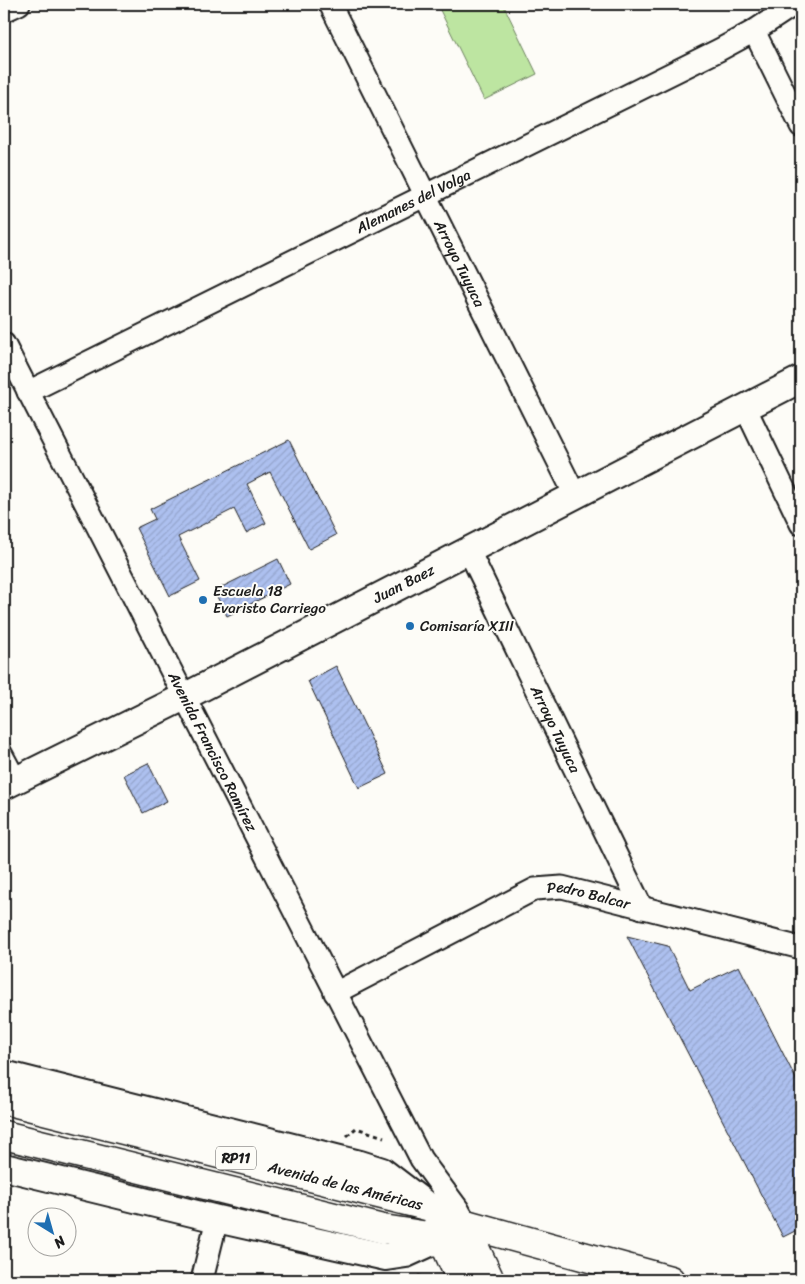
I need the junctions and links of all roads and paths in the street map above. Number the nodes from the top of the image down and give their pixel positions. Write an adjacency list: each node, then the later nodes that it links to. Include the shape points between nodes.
1 (18, 4): 4 (street)
2 (330, 4): 7 (street, Arroyo Tuyuca)
3 (795, 4): 5 (street, Alemanes del Volga)
4 (4, 11)
5 (754, 31): 6 (street); 7 (street, Alemanes del Volga)
6 (801, 126)
7 (426, 195): 10 (street, Alemanes del Volga); 12 (street, Arroyo Tuyuca)
8 (4, 344): 10 (street, Avenida Francisco Ramírez)
9 (801, 379): 11 (street, Juan Baez)
10 (28, 392): 15 (street, Avenida Francisco Ramírez)
11 (745, 407): 12 (street, Juan Baez); 13 (street)
12 (575, 495): 14 (street, Juan Baez)
13 (801, 524)
14 (468, 551): 15 (street, Juan Baez); 18 (street, Arroyo Tuyuca)
15 (184, 698): 17 (street, Juan Baez); 20 (street, Avenida Francisco Ramírez)
16 (4, 747): 17 (lane)
17 (12, 782)
18 (642, 908): 19 (street, Pedro Balcar); 20 (street, Pedro Balcar, via 562,887 535,889)
19 (801, 948)
20 (335, 993): 24 (street, Avenida Francisco Ramírez)
21 (4, 1074): 26 (street, via 360,1164 382,1171)
22 (4, 1100): 26 (main road, Avenida de las Américas / RP11)
23 (4, 1135): 29 (main road, Avenida de las Américas, via 383,1229)
24 (421, 1159): 26 (street, Avenida Francisco Ramírez); 28 (street, Avenida Francisco Ramírez, via 458,1209)
25 (4, 1167): 27 (street)
26 (430, 1207): 28 (main road, Avenida de las Américas / RP11); 29 (main road, Avenida Francisco Ramírez)
27 (217, 1219): 29 (street, via 386,1257 406,1254); 30 (street)
28 (470, 1235): 29 (main road, Avenida de las Américas); 32 (main road, Avenida Francisco Ramírez); 33 (main road, Avenida de las Américas, via 566,1264 626,1268)
29 (441, 1238): 31 (main road, Avenida Francisco Ramírez)
30 (202, 1280)
31 (461, 1280)
32 (490, 1280)
33 (670, 1280)

